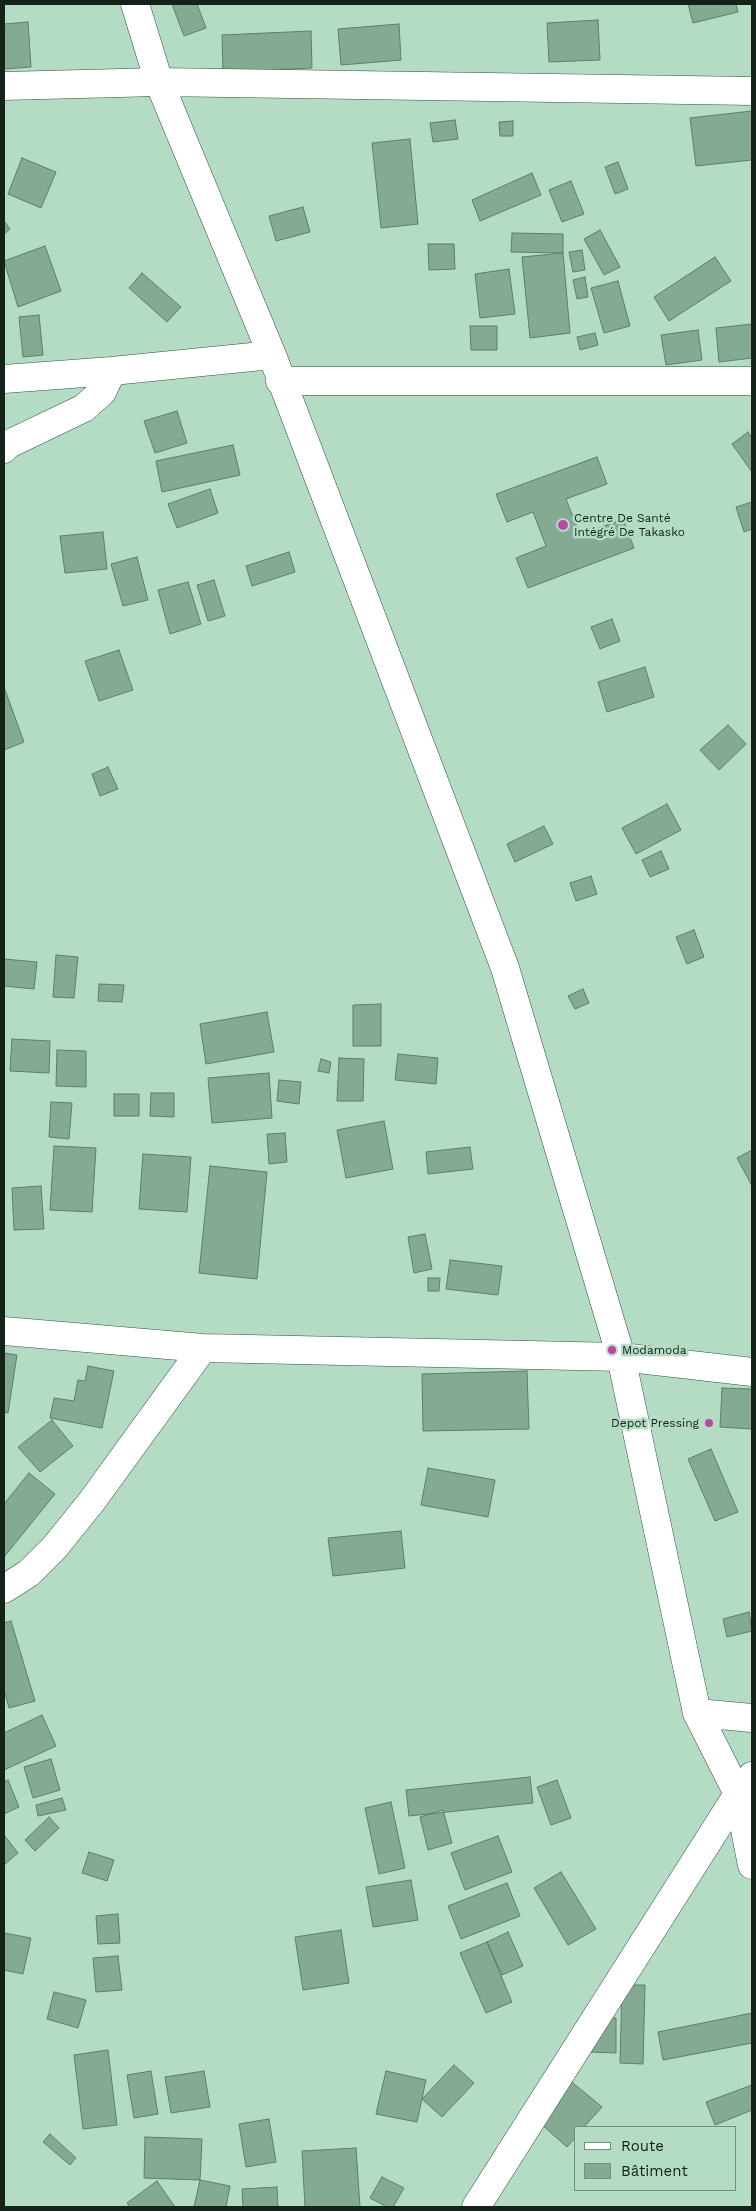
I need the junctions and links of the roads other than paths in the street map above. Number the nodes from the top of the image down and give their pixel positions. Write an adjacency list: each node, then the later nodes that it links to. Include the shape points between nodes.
1 (135, 4): 2 (street)
2 (159, 82): 3 (street); 4 (street); 5 (street)
3 (4, 86)
4 (752, 91)
5 (272, 355): 6 (street); 8 (street)
6 (112, 371): 7 (street); 10 (street, via 102,392 84,408)
7 (4, 379)
8 (280, 381): 9 (street); 13 (street, via 505,968)
9 (752, 381)
10 (4, 447)
11 (4, 1331): 12 (street)
12 (203, 1348): 13 (street); 15 (street, via 56,1547 29,1573)
13 (621, 1357): 14 (street); 16 (street)
14 (752, 1372)
15 (4, 1590)
16 (697, 1713): 17 (street); 18 (street)
17 (752, 1718)
18 (745, 1785): 19 (street); 20 (street)
19 (752, 1865)
20 (476, 2207)

